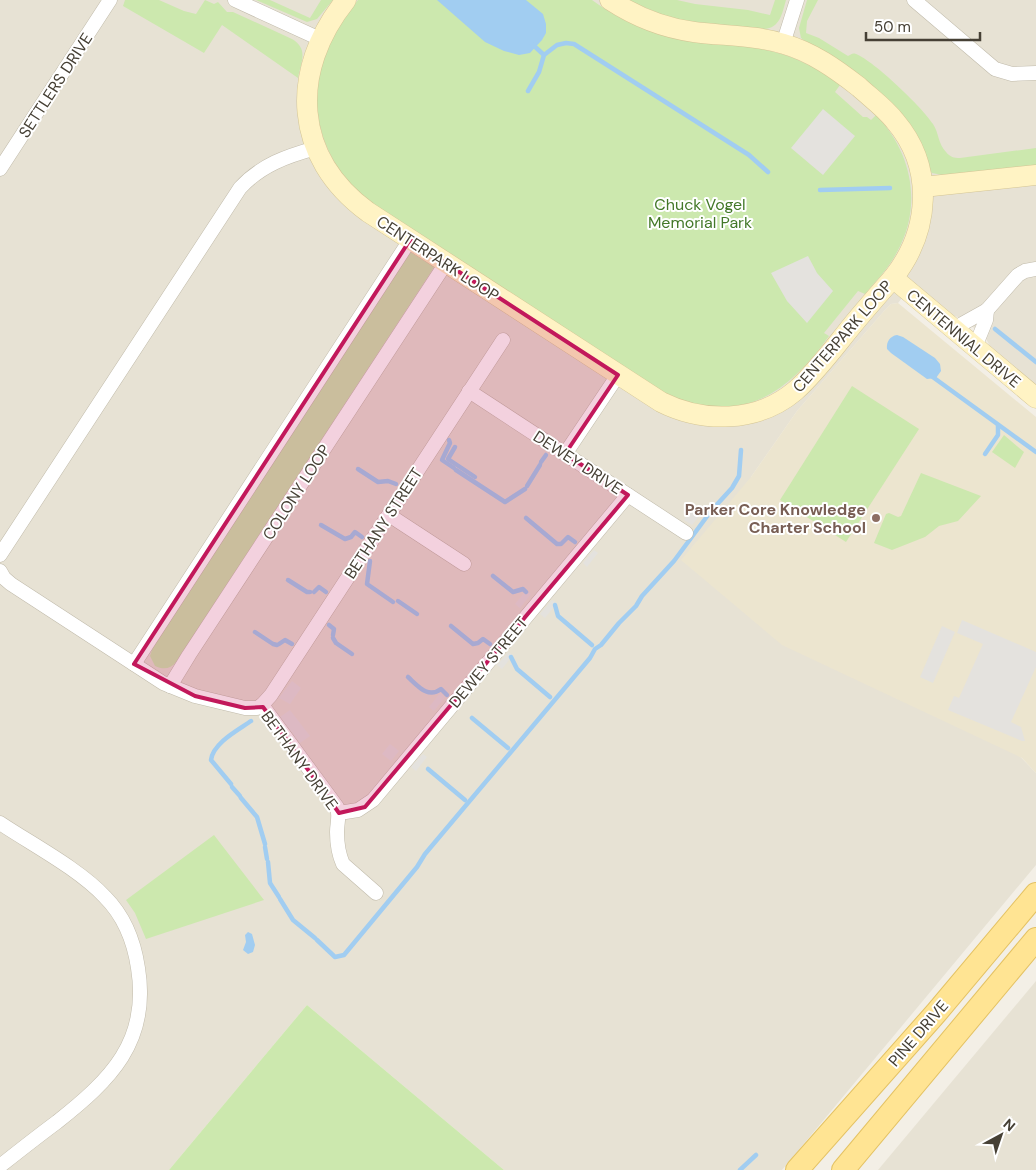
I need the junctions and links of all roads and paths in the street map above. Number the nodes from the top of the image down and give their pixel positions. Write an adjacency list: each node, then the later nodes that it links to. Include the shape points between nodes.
1 (110, 0): 11 (street, SETTLERS DRIVE)
2 (235, 0): 7 (street)
3 (346, 0): 7 (street, CENTERPARK LOOP)
4 (610, 0): 8 (street, CENTERPARK LOOP, via 668,27)
5 (797, 0): 8 (street)
6 (914, 0): 9 (street, via 995,69 1012,74)
7 (320, 39): 10 (street, CENTERPARK LOOP, via 307,90)
8 (784, 44): 13 (street, CENTERPARK LOOP, via 837,70 886,111 907,139 917,160)
9 (1036, 72)
10 (316, 148): 14 (street, CENTERPARK LOOP, via 330,174 349,197); 29 (street, via 269,164 240,188)
11 (0, 169)
12 (1036, 175): 13 (street)
13 (923, 187): 17 (street, CENTERPARK LOOP, via 918,232)
14 (410, 240): 15 (street, CENTERPARK LOOP); 32 (street)
15 (446, 263): 22 (street, CENTERPARK LOOP); 33 (street, COLONY LOOP)
16 (1036, 269): 18 (street, via 1018,275)
17 (893, 278): 19 (street, CENTENNIAL DRIVE); 22 (street, CENTERPARK LOOP, via 803,384 760,410 726,417 689,414 661,402)
18 (987, 310): 19 (street); 21 (street)
19 (953, 329): 21 (street, CENTENNIAL DRIVE)
20 (503, 340): 23 (street, BETHANY STREET)
21 (975, 347): 24 (street, CENTENNIAL DRIVE)
22 (618, 375): 25 (street)
23 (469, 392): 25 (street, DEWEY DRIVE); 27 (street, BETHANY STREET)
24 (1036, 398)
25 (565, 454): 26 (street, DEWEY DRIVE)
26 (628, 495): 28 (street, DEWEY DRIVE); 35 (street, DEWEY STREET, via 373,800 358,810)
27 (389, 515): 30 (street); 34 (street, BETHANY STREET)
28 (686, 533)
29 (0, 555)
30 (464, 564)
31 (0, 571): 32 (street, via 11,584)
32 (134, 664): 33 (street)
33 (170, 686): 34 (street, BETHANY DRIVE, via 195,696 245,708)
34 (262, 705): 35 (street, BETHANY DRIVE)
35 (339, 814): 37 (street, BETHANY DRIVE, via 337,833 342,861)
36 (0, 823): 40 (street, via 84,878 107,898 131,938 140,982 140,1004 133,1031 109,1076)
37 (376, 893)
38 (1036, 894): 41 (main road, PINE DRIVE)
39 (1036, 938): 42 (main road, PINE DRIVE)
40 (5, 1163)
41 (798, 1170)
42 (843, 1170)

